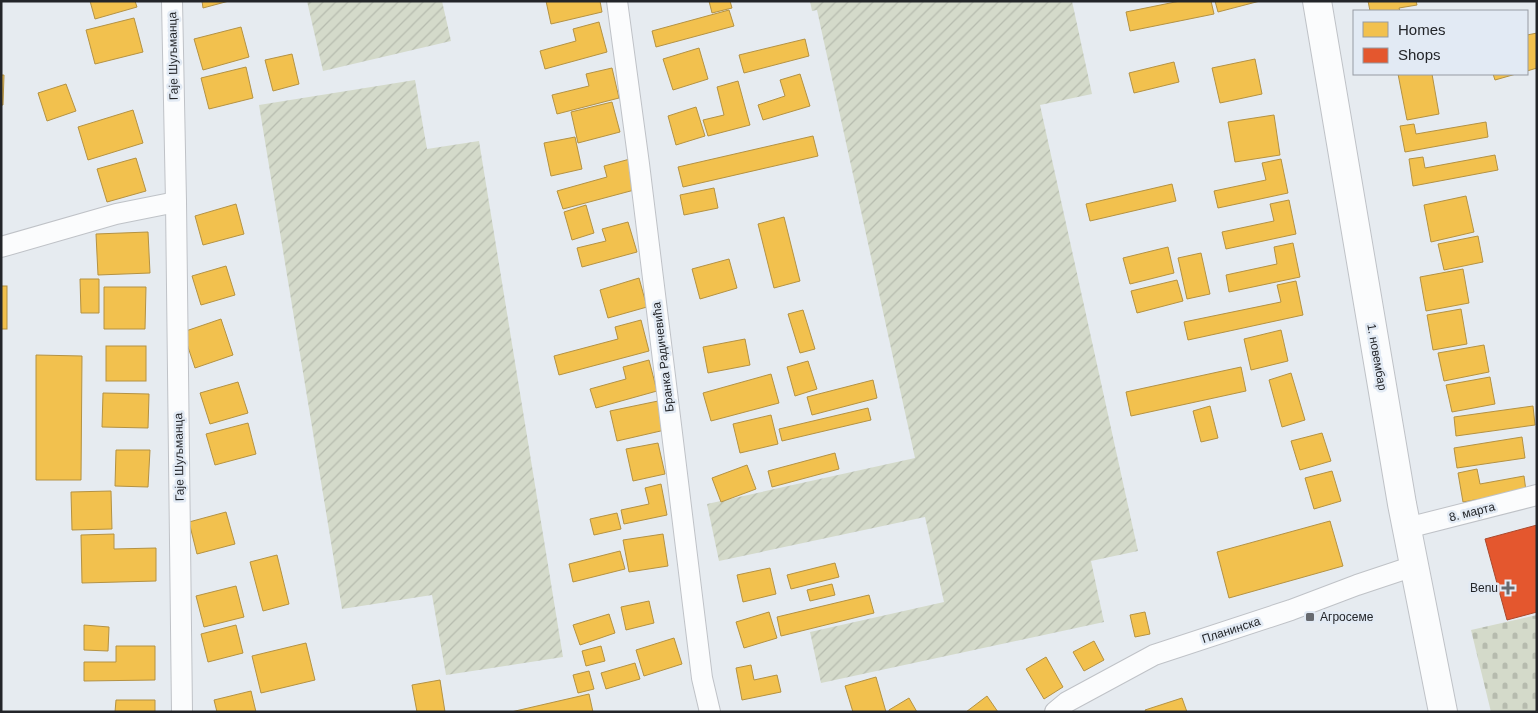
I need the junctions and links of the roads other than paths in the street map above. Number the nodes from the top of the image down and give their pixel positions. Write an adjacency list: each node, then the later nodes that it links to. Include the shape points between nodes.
1 (172, 1): 4 (street, Гаје Шуљманца)
2 (617, 1): 10 (street, Бранка Радичевића, via 702,678)
3 (1316, 1): 7 (main road, 1. новембар)
4 (176, 202): 5 (street, via 116,214); 9 (street, Гаје Шуљманца)
5 (1, 247)
6 (1537, 495): 7 (street, 8. марта)
7 (1407, 528): 8 (main road, 1. новембар)
8 (1414, 566): 11 (street, Планинска, via 1154,655 1067,702); 12 (main road, 1. новембар)
9 (182, 712)
10 (710, 712)
11 (1055, 712)
12 (1443, 712)

